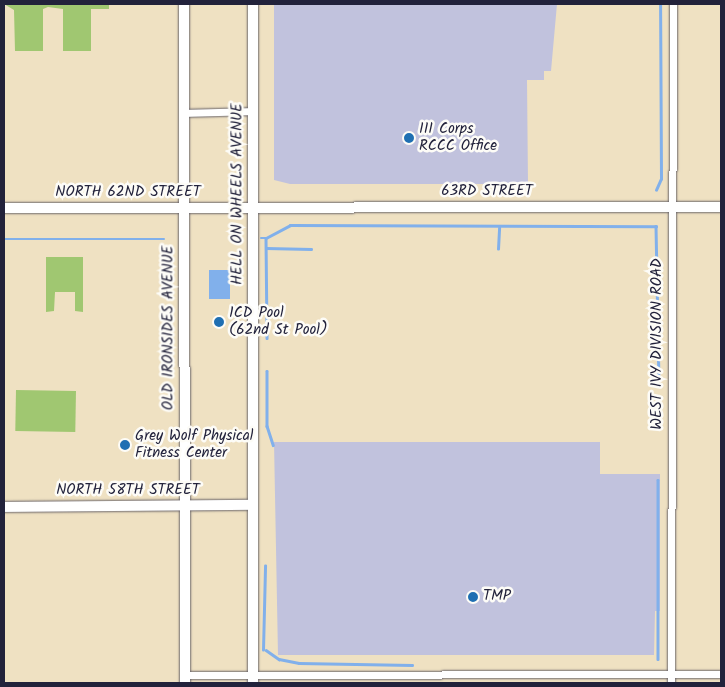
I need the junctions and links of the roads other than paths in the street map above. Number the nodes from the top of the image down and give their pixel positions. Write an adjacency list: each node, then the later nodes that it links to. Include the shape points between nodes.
1 (184, 4): 5 (street, OLD IRONSIDES AVENUE)
2 (253, 4): 4 (street, HELL ON WHEELS AVENUE)
3 (673, 4): 8 (street, WEST IVY DIVISION ROAD)
4 (252, 111): 5 (street); 7 (street, HELL ON WHEELS AVENUE)
5 (185, 113): 6 (street, OLD IRONSIDES AVENUE)
6 (184, 207): 7 (street, NORTH 62ND STREET); 10 (street, NORTH 62ND STREET); 12 (street, OLD IRONSIDES AVENUE)
7 (252, 207): 8 (street, 63RD STREET); 11 (street, HELL ON WHEELS AVENUE)
8 (672, 207): 9 (street, 63RD STREET); 14 (street, WEST IVY DIVISION ROAD)
9 (721, 207)
10 (4, 208)
11 (253, 505): 12 (street, NORTH 58TH STREET); 17 (street, HELL ON WHEELS AVENUE)
12 (184, 506): 13 (street, NORTH 58TH STREET); 16 (street, OLD IRONSIDES AVENUE)
13 (4, 507)
14 (671, 674): 15 (street); 17 (street); 18 (street, WEST IVY DIVISION ROAD)
15 (721, 674)
16 (185, 679): 17 (street)
17 (253, 679)
18 (671, 683)

